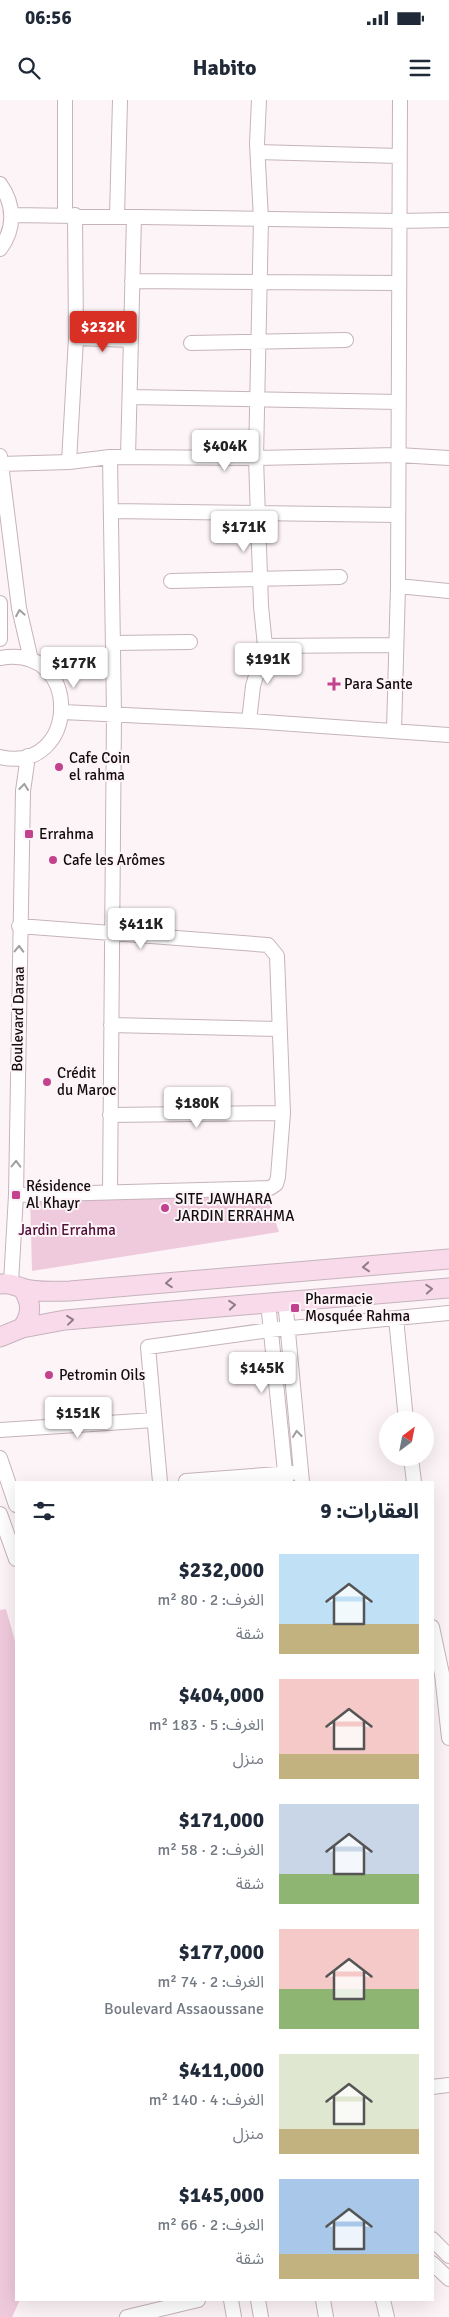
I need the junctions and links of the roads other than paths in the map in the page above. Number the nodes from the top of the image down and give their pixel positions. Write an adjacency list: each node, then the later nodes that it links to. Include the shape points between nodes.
1 (65, 100): 9 (street)
2 (120, 100): 10 (street)
3 (259, 100): 5 (street)
4 (400, 100): 6 (street)
5 (258, 152): 6 (street); 12 (street)
6 (399, 156): 14 (street)
7 (0, 184): 8 (street)
8 (12, 215): 9 (street); 15 (street, via 9,233)
9 (70, 215): 10 (street); 19 (street)
10 (117, 216): 11 (street)
11 (134, 217): 12 (street); 16 (street)
12 (260, 219): 14 (street); 17 (street)
13 (449, 220): 14 (street)
14 (399, 221): 18 (street)
15 (0, 249)
16 (132, 281): 17 (street); 20 (street)
17 (259, 283): 18 (street); 22 (street)
18 (399, 283): 26 (street)
19 (76, 338): 20 (street); 33 (street)
20 (131, 340): 24 (street)
21 (346, 340): 22 (street)
22 (258, 342): 23 (street); 25 (street)
23 (191, 343)
24 (130, 397): 25 (street); 29 (street)
25 (257, 399): 26 (street); 30 (street)
26 (399, 402): 27 (street)
27 (398, 455): 30 (street); 31 (street); 36 (street)
28 (110, 457): 29 (street); 33 (street); 34 (street)
29 (128, 457): 30 (street)
30 (256, 458): 35 (street)
31 (449, 458)
32 (0, 460): 33 (street); 49 (street, one-way to 32, via 19,608)
33 (69, 462)
34 (112, 511): 35 (street); 45 (street)
35 (256, 512): 36 (street); 38 (street)
36 (398, 515): 40 (street)
37 (340, 577): 38 (street)
38 (260, 578): 39 (street); 47 (street)
39 (171, 581)
40 (398, 586): 41 (street); 46 (street)
41 (449, 591)
42 (0, 603): 43 (street)
43 (0, 639)
44 (190, 642): 45 (street)
45 (113, 643): 51 (street)
46 (396, 645): 47 (street); 53 (street)
47 (265, 646): 52 (street, via 253,686)
48 (0, 658): 49 (street)
49 (31, 660): 50 (street, via 55,681)
50 (63, 712): 51 (street); 55 (street, via 58,731 52,739)
51 (114, 714): 52 (street); 58 (street)
52 (249, 721): 53 (street)
53 (394, 731): 54 (street)
54 (449, 735)
55 (28, 756): 56 (street); 57 (street, Boulevard Daraa, one-way to 55, via 23,791)
56 (0, 757)
57 (19, 926): 58 (street); 64 (street, Boulevard Daraa, one-way to 57)
58 (112, 933): 59 (street); 60 (street, via 268,945 277,956)
59 (111, 1025): 60 (street); 62 (street)
60 (280, 1029): 61 (street)
61 (284, 1113): 62 (street); 63 (street, via 278,1177 270,1188)
62 (110, 1115): 63 (street)
63 (110, 1192): 64 (street)
64 (16, 1195): 66 (street, Boulevard Daraa)
65 (449, 1259): 66 (main road, one-way to 66, via 70,1291)
66 (11, 1285): 71 (main road, via 28,1296 29,1317)
67 (449, 1288): 68 (main road, one-way to 67)
68 (276, 1301): 71 (main road, one-way to 68, via 65,1320); 72 (street); 73 (street)
69 (449, 1314): 70 (street)
70 (396, 1318): 72 (street); 75 (street)
71 (22, 1328): 74 (main road)
72 (286, 1329): 73 (street); 81 (street, one-way to 72)
73 (270, 1330): 76 (street, via 148,1347); 80 (street)
74 (0, 1337)
75 (405, 1411)
76 (154, 1420): 77 (street); 82 (street)
77 (0, 1430)
78 (0, 1458): 85 (street)
79 (412, 1466): 84 (street)
80 (285, 1478): 81 (street); 83 (street)
81 (301, 1478)
82 (160, 1481)
83 (186, 1481)
84 (414, 1481)
85 (15, 1502)
86 (0, 1514): 87 (street)
87 (15, 1556)
88 (434, 1634): 89 (street)
89 (446, 1673): 90 (street)
90 (449, 1738)
91 (449, 2085): 92 (street)
92 (434, 2087)
93 (434, 2241): 94 (street)
94 (449, 2256)
95 (434, 2265): 96 (street)
96 (449, 2279)
97 (196, 2301): 102 (street)
98 (231, 2301): 104 (street)
99 (258, 2301): 105 (street)
100 (323, 2301): 106 (street)
101 (383, 2301): 107 (street)
102 (177, 2311): 103 (street)
103 (127, 2317)
104 (234, 2317)
105 (261, 2317)
106 (326, 2317)
107 (387, 2317)

